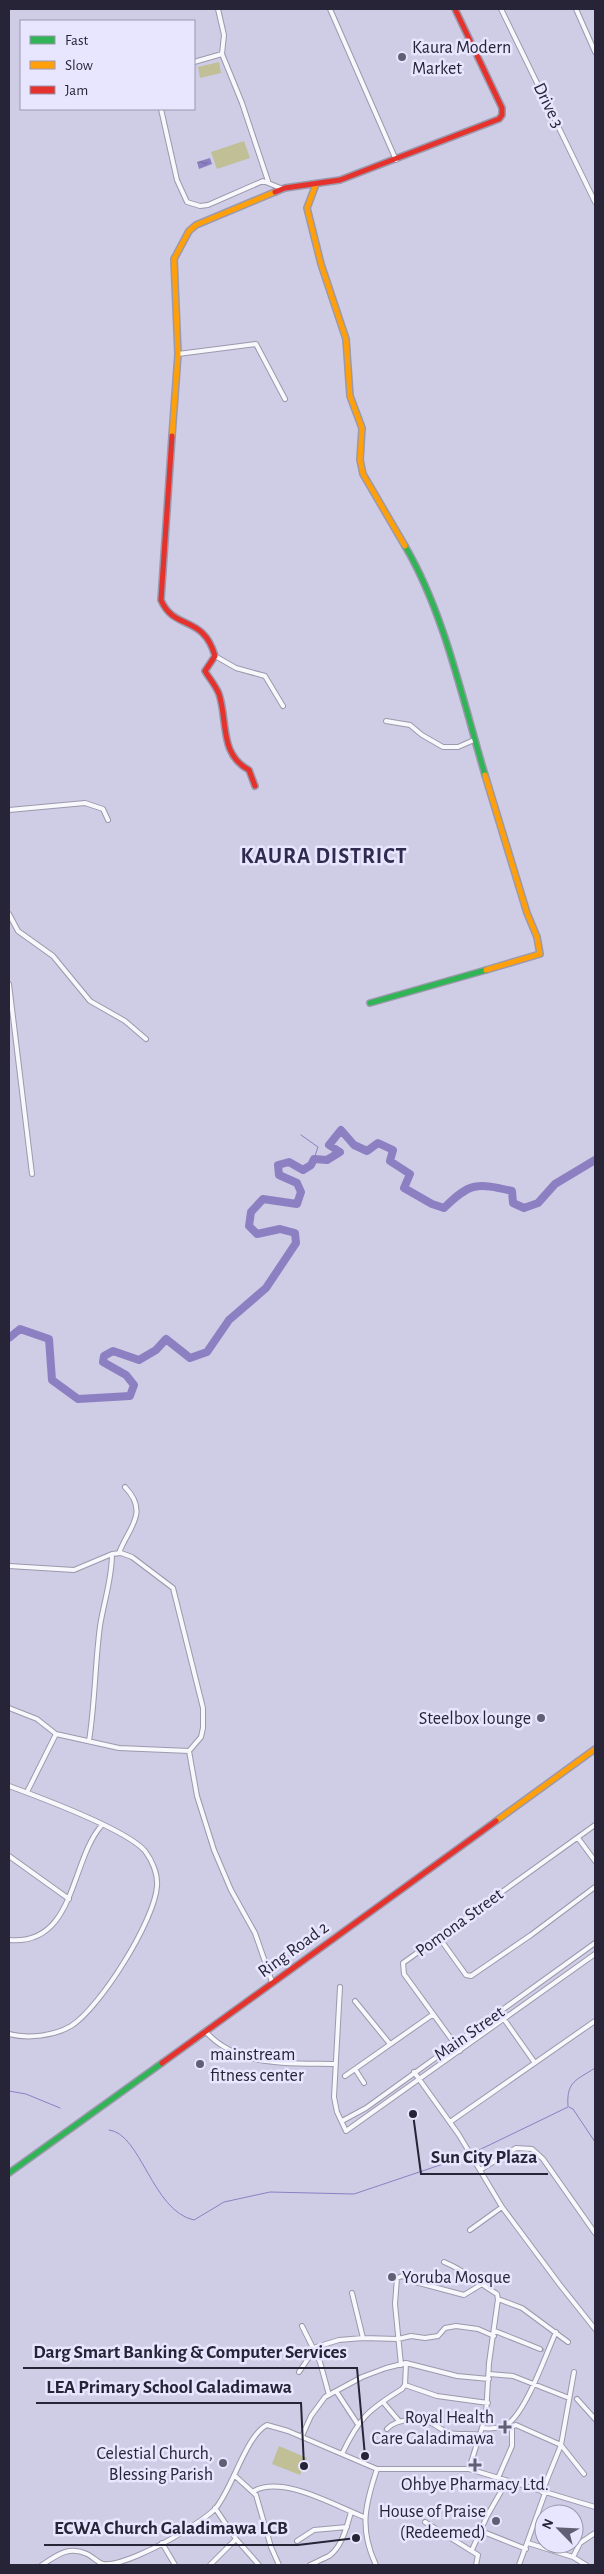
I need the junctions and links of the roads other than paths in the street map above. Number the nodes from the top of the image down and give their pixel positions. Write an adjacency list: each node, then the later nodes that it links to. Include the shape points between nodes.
1 (218, 9): 7 (street, via 224,35)
2 (330, 9): 10 (street)
3 (455, 9): 10 (street, via 502,108 502,115 499,119)
4 (502, 9): 14 (street, Drive 3)
5 (576, 9): 6 (street)
6 (595, 52)
7 (222, 54): 8 (street); 11 (street)
8 (195, 62)
9 (161, 110): 11 (street, via 177,180 187,202 208,205)
10 (396, 160): 12 (street, via 340,180)
11 (268, 181): 13 (street)
12 (316, 184): 13 (street); 20 (street, via 307,208 321,264 346,339 350,396 362,428 360,460 363,474 421,572)
13 (283, 189): 15 (street, via 196,225 183,240 174,259)
14 (595, 202)
15 (178, 354): 16 (street, via 256,344); 17 (street, via 161,600 170,614 206,633 214,644)
16 (285, 399)
17 (215, 656): 18 (street, via 236,668 265,676); 21 (street, via 205,671 219,694 222,720 232,754 238,764 248,770)
18 (283, 706)
19 (386, 721): 20 (street, via 410,725 443,747 458,747)
20 (474, 740): 26 (street, via 540,954)
21 (255, 786)
22 (9, 810): 23 (street, via 85,803 103,809)
23 (108, 820)
24 (9, 914): 27 (street, via 18,931 53,956 90,1001 124,1021)
25 (9, 984): 28 (street)
26 (370, 1003)
27 (146, 1039)
28 (32, 1174)
29 (125, 1486): 30 (street, via 133,1497 136,1519)
30 (119, 1553): 31 (street); 37 (street, via 132,1557 173,1588 203,1708 204,1728)
31 (112, 1554): 32 (street, via 74,1570); 35 (street, via 112,1573 100,1627)
32 (9, 1566)
33 (9, 1708): 34 (street, via 37,1719)
34 (56, 1734): 35 (street); 39 (street)
35 (89, 1741): 37 (street, via 119,1748)
36 (595, 1749): 51 (street, Ring Road 2)
37 (189, 1751): 51 (street, via 202,1817 231,1890 255,1933)
38 (9, 1786): 39 (street)
39 (27, 1792): 40 (street)
40 (102, 1825): 46 (street, via 92,1838); 59 (street, via 135,1842 145,1851 156,1873 155,1900 143,1932 88,2012 73,2024 63,2030 39,2035 19,2037)
41 (595, 1825): 42 (street, Pomona Street)
42 (578, 1838): 44 (street); 47 (street, Pomona Street)
43 (9, 1856): 46 (street)
44 (595, 1862)
45 (595, 1887): 47 (street, via 472,1976 466,1975)
46 (69, 1899): 48 (street, via 39,1936 28,1940)
47 (438, 1936): 55 (street, Pomona Street, via 402,1966)
48 (9, 1940)
49 (595, 1943): 54 (street, Main Street)
50 (595, 1954): 56 (street, Main Street)
51 (272, 1982): 58 (street, Ring Road 2)
52 (340, 1987): 63 (street)
53 (356, 2001): 61 (street)
54 (499, 2012): 56 (street); 60 (street, Main Street)
55 (432, 2015): 60 (street, Pomona Street); 61 (street)
56 (504, 2019): 62 (street, Main Street); 64 (street)
57 (595, 2021): 64 (street)
58 (205, 2031): 63 (street, via 221,2046 249,2058); 77 (street, Ring Road 2)
59 (9, 2034)
60 (454, 2043): 62 (street, Pomona Street); 66 (street, Main Street)
61 (390, 2044): 65 (street)
62 (460, 2051): 68 (street, Main Street)
63 (335, 2064): 74 (street, via 334,2097)
64 (535, 2064): 75 (street)
65 (355, 2069): 67 (street); 69 (street)
66 (414, 2072): 68 (street); 70 (street, Main Street)
67 (345, 2076)
68 (419, 2079): 71 (street, Main Street); 75 (street)
69 (364, 2083)
70 (393, 2087): 71 (street); 72 (street, Main Street)
71 (398, 2094): 73 (street, Main Street)
72 (366, 2108): 73 (street); 74 (street, Main Street)
73 (370, 2114): 74 (street, Main Street, via 346,2131)
74 (342, 2121)
75 (450, 2122): 76 (street)
76 (480, 2170): 78 (street); 80 (street, via 516,2148 532,2149)
77 (9, 2173)
78 (502, 2207): 79 (street); 86 (street)
79 (470, 2230)
80 (595, 2233)
81 (444, 2262): 82 (street)
82 (482, 2284): 84 (street); 90 (street, via 464,2295 399,2276 395,2283)
83 (352, 2293): 89 (street)
84 (498, 2298): 87 (street, via 522,2308); 88 (street)
85 (302, 2326): 92 (street)
86 (595, 2329)
87 (556, 2332): 91 (street); 93 (street)
88 (494, 2334): 90 (street, via 456,2326 445,2328 438,2336); 93 (street); 98 (street)
89 (363, 2338): 90 (street); 92 (street, via 330,2342)
90 (398, 2339): 95 (street)
91 (568, 2342)
92 (313, 2350): 96 (street); 103 (street, via 323,2369)
93 (544, 2350): 100 (street)
94 (406, 2363): 95 (street); 99 (street, via 457,2376); 101 (street)
95 (401, 2365): 102 (street, via 362,2377)
96 (299, 2372)
97 (574, 2372): 104 (street)
98 (489, 2374): 99 (street); 100 (street, via 512,2376)
99 (489, 2379): 107 (street)
100 (533, 2383): 104 (street); 111 (street)
101 (405, 2385): 106 (street); 107 (street, via 437,2396)
102 (336, 2391): 103 (street); 110 (street)
103 (328, 2395): 115 (street, via 311,2416)
104 (569, 2398): 116 (street)
105 (577, 2399): 108 (street)
106 (383, 2402): 109 (street); 110 (street)
107 (488, 2403): 112 (street)
108 (595, 2419)
109 (399, 2421): 113 (street); 114 (street, via 426,2422 446,2432)
110 (357, 2423): 117 (street)
111 (513, 2424): 112 (street); 116 (street); 122 (street, via 512,2446)
112 (482, 2428): 114 (street)
113 (387, 2429)
114 (480, 2435): 119 (street)
115 (302, 2436): 117 (street); 121 (street, via 271,2425 264,2426)
116 (561, 2445): 120 (street); 125 (street)
117 (342, 2454): 118 (street)
118 (377, 2469): 119 (street); 129 (street)
119 (470, 2469): 122 (street)
120 (584, 2474)
121 (234, 2475): 124 (street); 127 (street)
122 (498, 2478): 123 (street)
123 (507, 2481): 125 (street); 132 (street)
124 (254, 2491): 128 (street, via 286,2486); 146 (street, via 271,2548)
125 (544, 2493): 126 (street); 137 (street)
126 (595, 2507)
127 (215, 2508): 134 (street); 136 (street)
128 (351, 2512): 129 (street); 131 (street)
129 (364, 2516): 148 (street)
130 (425, 2522): 139 (street)
131 (347, 2527): 135 (street, via 314,2530); 147 (street, via 330,2555)
132 (481, 2530): 138 (street); 139 (street)
133 (595, 2533): 140 (street, via 580,2544)
134 (236, 2539): 144 (street); 145 (street)
135 (296, 2541)
136 (162, 2543): 142 (street, via 137,2556); 143 (street)
137 (528, 2543): 138 (street); 140 (street)
138 (526, 2549): 150 (street)
139 (472, 2550): 149 (street, via 478,2555)
140 (573, 2557): 151 (street)
141 (42, 2565): 142 (street, via 69,2550 87,2554)
142 (103, 2565)
143 (175, 2565)
144 (210, 2565)
145 (259, 2565)
146 (280, 2565)
147 (310, 2565)
148 (376, 2565)
149 (476, 2565)
150 (519, 2565)
151 (586, 2565)

